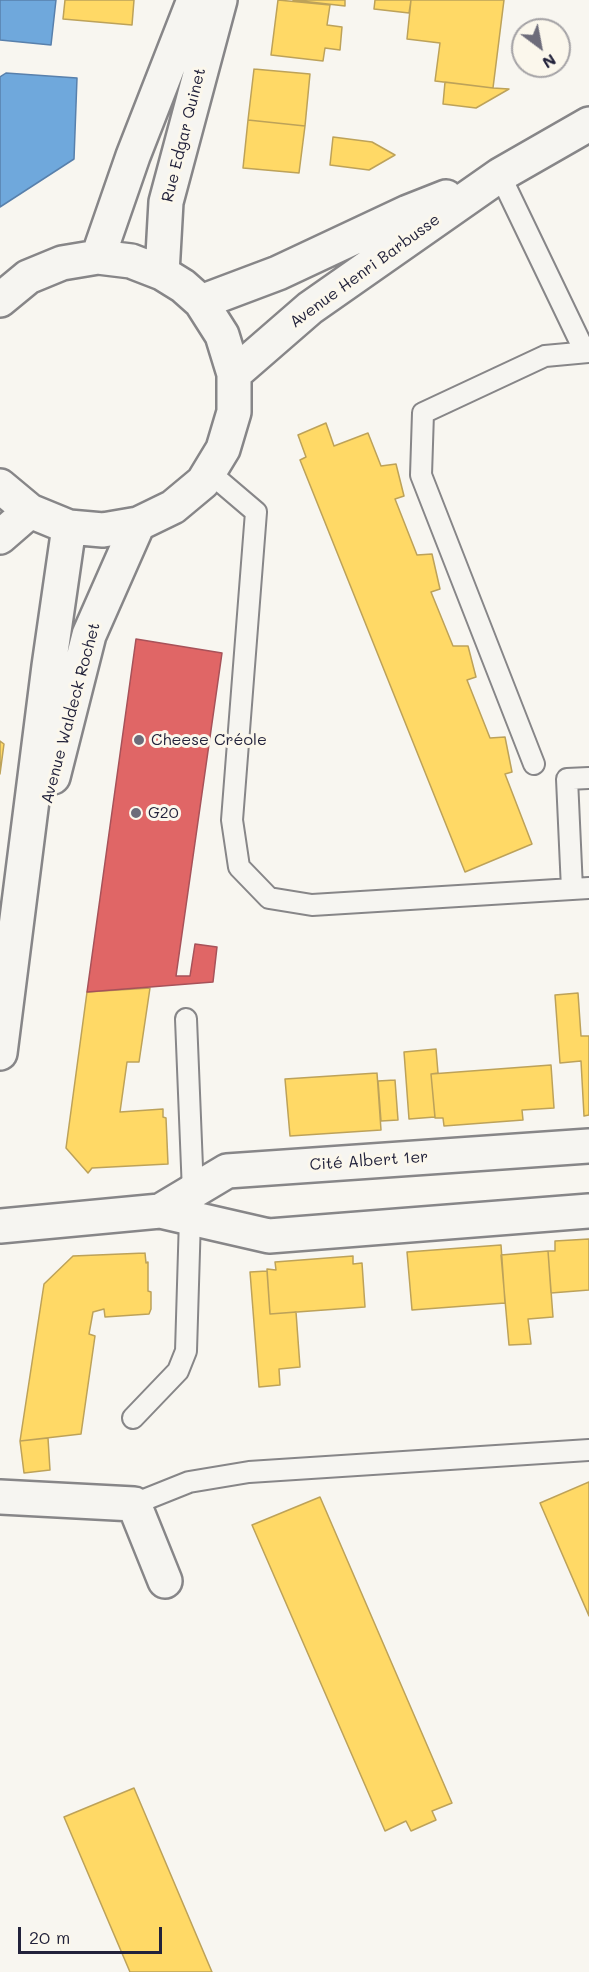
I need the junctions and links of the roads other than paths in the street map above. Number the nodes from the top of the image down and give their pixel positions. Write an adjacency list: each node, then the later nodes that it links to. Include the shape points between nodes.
1 (194, 0): 5 (main road, Rue Edgar Quinet)
2 (220, 0): 6 (main road, Rue Edgar Quinet, via 166,202)
3 (589, 124): 4 (main road, Avenue Henri Barbusse)
4 (500, 176): 8 (main road, Avenue Henri Barbusse, via 408,212 278,273); 9 (lane); 10 (main road, Avenue Henri Barbusse, via 310,308)
5 (98, 257): 6 (main road, via 131,261); 7 (main road, via 62,263 28,277)
6 (162, 273): 8 (main road)
7 (0, 300)
8 (201, 302): 10 (main road, via 222,335)
9 (587, 352): 17 (lane, via 545,356 423,413 421,475)
10 (234, 374): 11 (main road, via 234,412 223,449)
11 (208, 472): 14 (main road, via 173,507); 19 (lane, via 256,512 232,820 239,867 269,898 312,905)
12 (0, 486): 13 (main road)
13 (30, 510): 15 (main road); 16 (main road)
14 (138, 524): 15 (main road, via 104,530); 20 (main road, Avenue Waldeck Rochet, via 89,635)
15 (69, 527): 20 (main road, Avenue Waldeck Rochet)
16 (0, 537)
17 (534, 764)
18 (589, 778): 19 (lane, via 567,779)
19 (581, 888)
20 (20, 908): 22 (main road, Avenue Waldeck Rochet)
21 (186, 1019): 24 (lane)
22 (0, 1053)
23 (589, 1146): 24 (main road, Cité Albert 1er, via 227,1171)
24 (181, 1207): 25 (main road, Cité Albert 1er, via 269,1236); 26 (main road, Cité Albert 1er); 27 (lane, via 186,1351 178,1371)
25 (589, 1211)
26 (0, 1226)
27 (133, 1418)
28 (589, 1450): 30 (lane, via 249,1472 189,1482)
29 (0, 1497): 30 (main road)
30 (134, 1504): 31 (main road)
31 (165, 1581)

